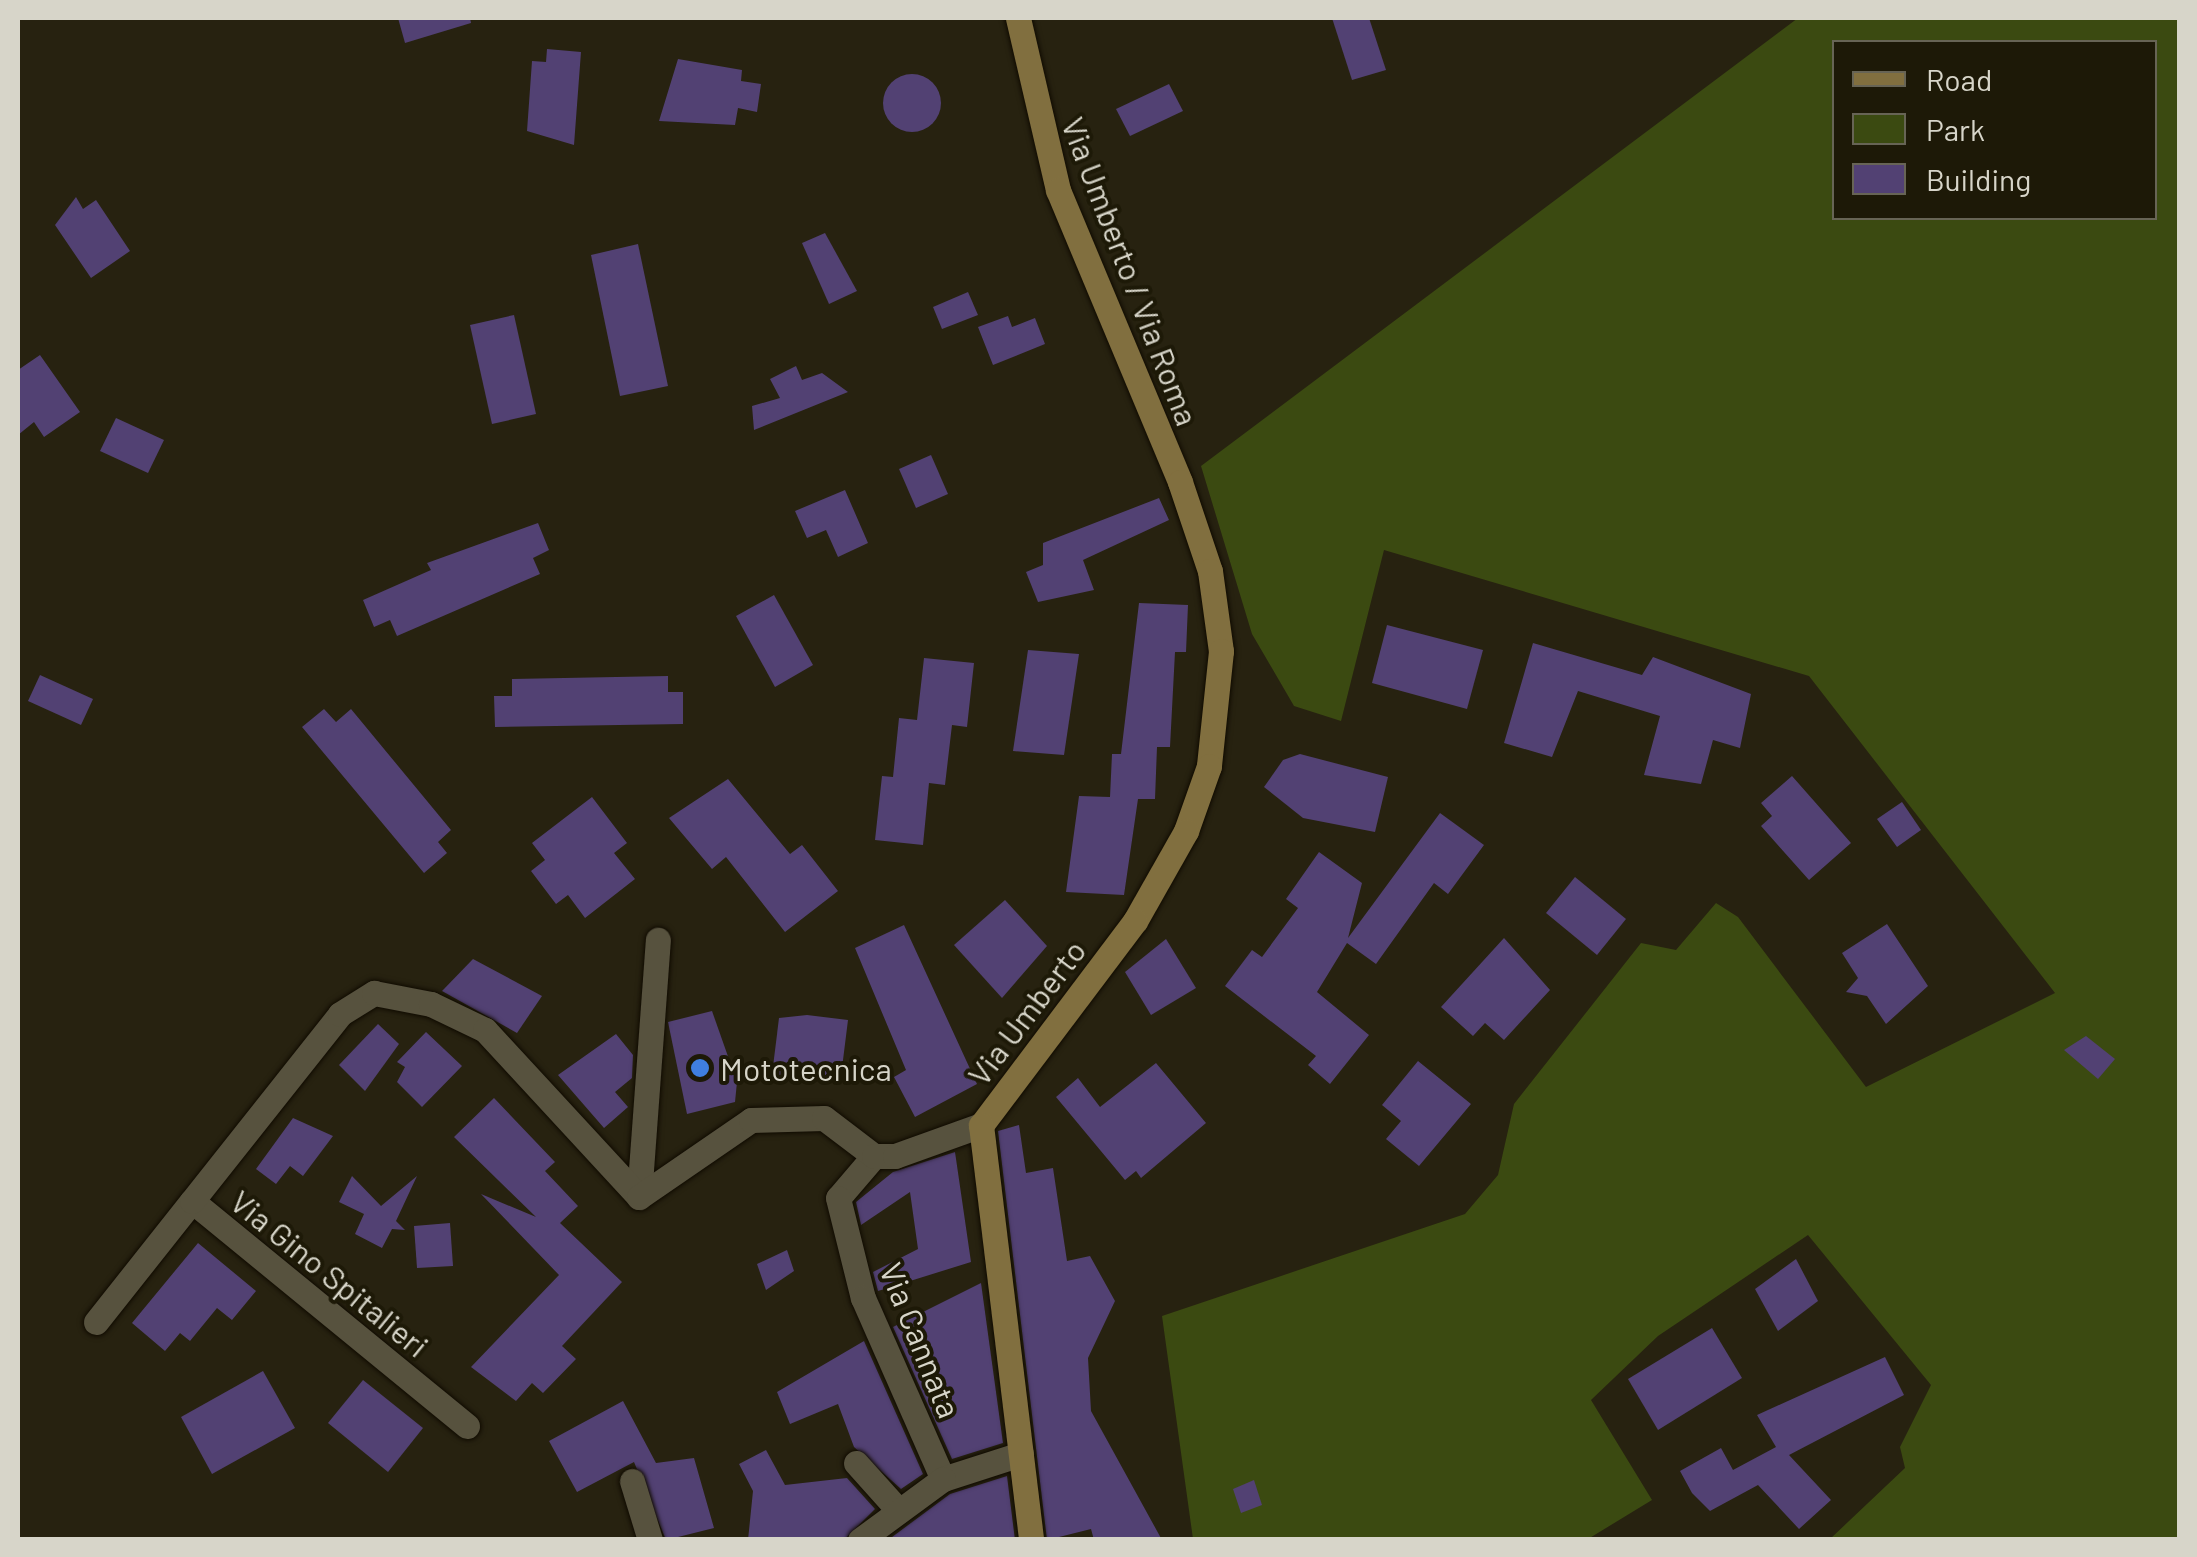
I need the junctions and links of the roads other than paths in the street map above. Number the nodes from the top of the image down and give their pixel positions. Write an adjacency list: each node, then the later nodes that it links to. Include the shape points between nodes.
1 (1018, 18): 2 (main road, Via Umberto / Via Roma, via 1058,190)
2 (1201, 544): 4 (main road, Via Umberto, via 1222,651 1220,712 1186,831 1135,921)
3 (658, 940): 6 (street)
4 (982, 1125): 5 (street); 10 (main road, Via Umberto)
5 (874, 1156): 6 (street, via 824,1118 751,1120); 12 (street, Via Cannata, via 838,1198 863,1298)
6 (639, 1197): 7 (street, Via Gino Spitalieri, via 507,1046 431,1004 374,993 340,1014)
7 (192, 1201): 8 (street); 9 (street, Via Gino Spitalieri)
8 (96, 1322)
9 (467, 1426)
10 (1021, 1454): 12 (street); 17 (main road, Via Umberto)
11 (856, 1463): 14 (street)
12 (942, 1479): 14 (street)
13 (632, 1481): 15 (street)
14 (898, 1511): 16 (street)
15 (650, 1540)
16 (860, 1540)
17 (1031, 1540)

